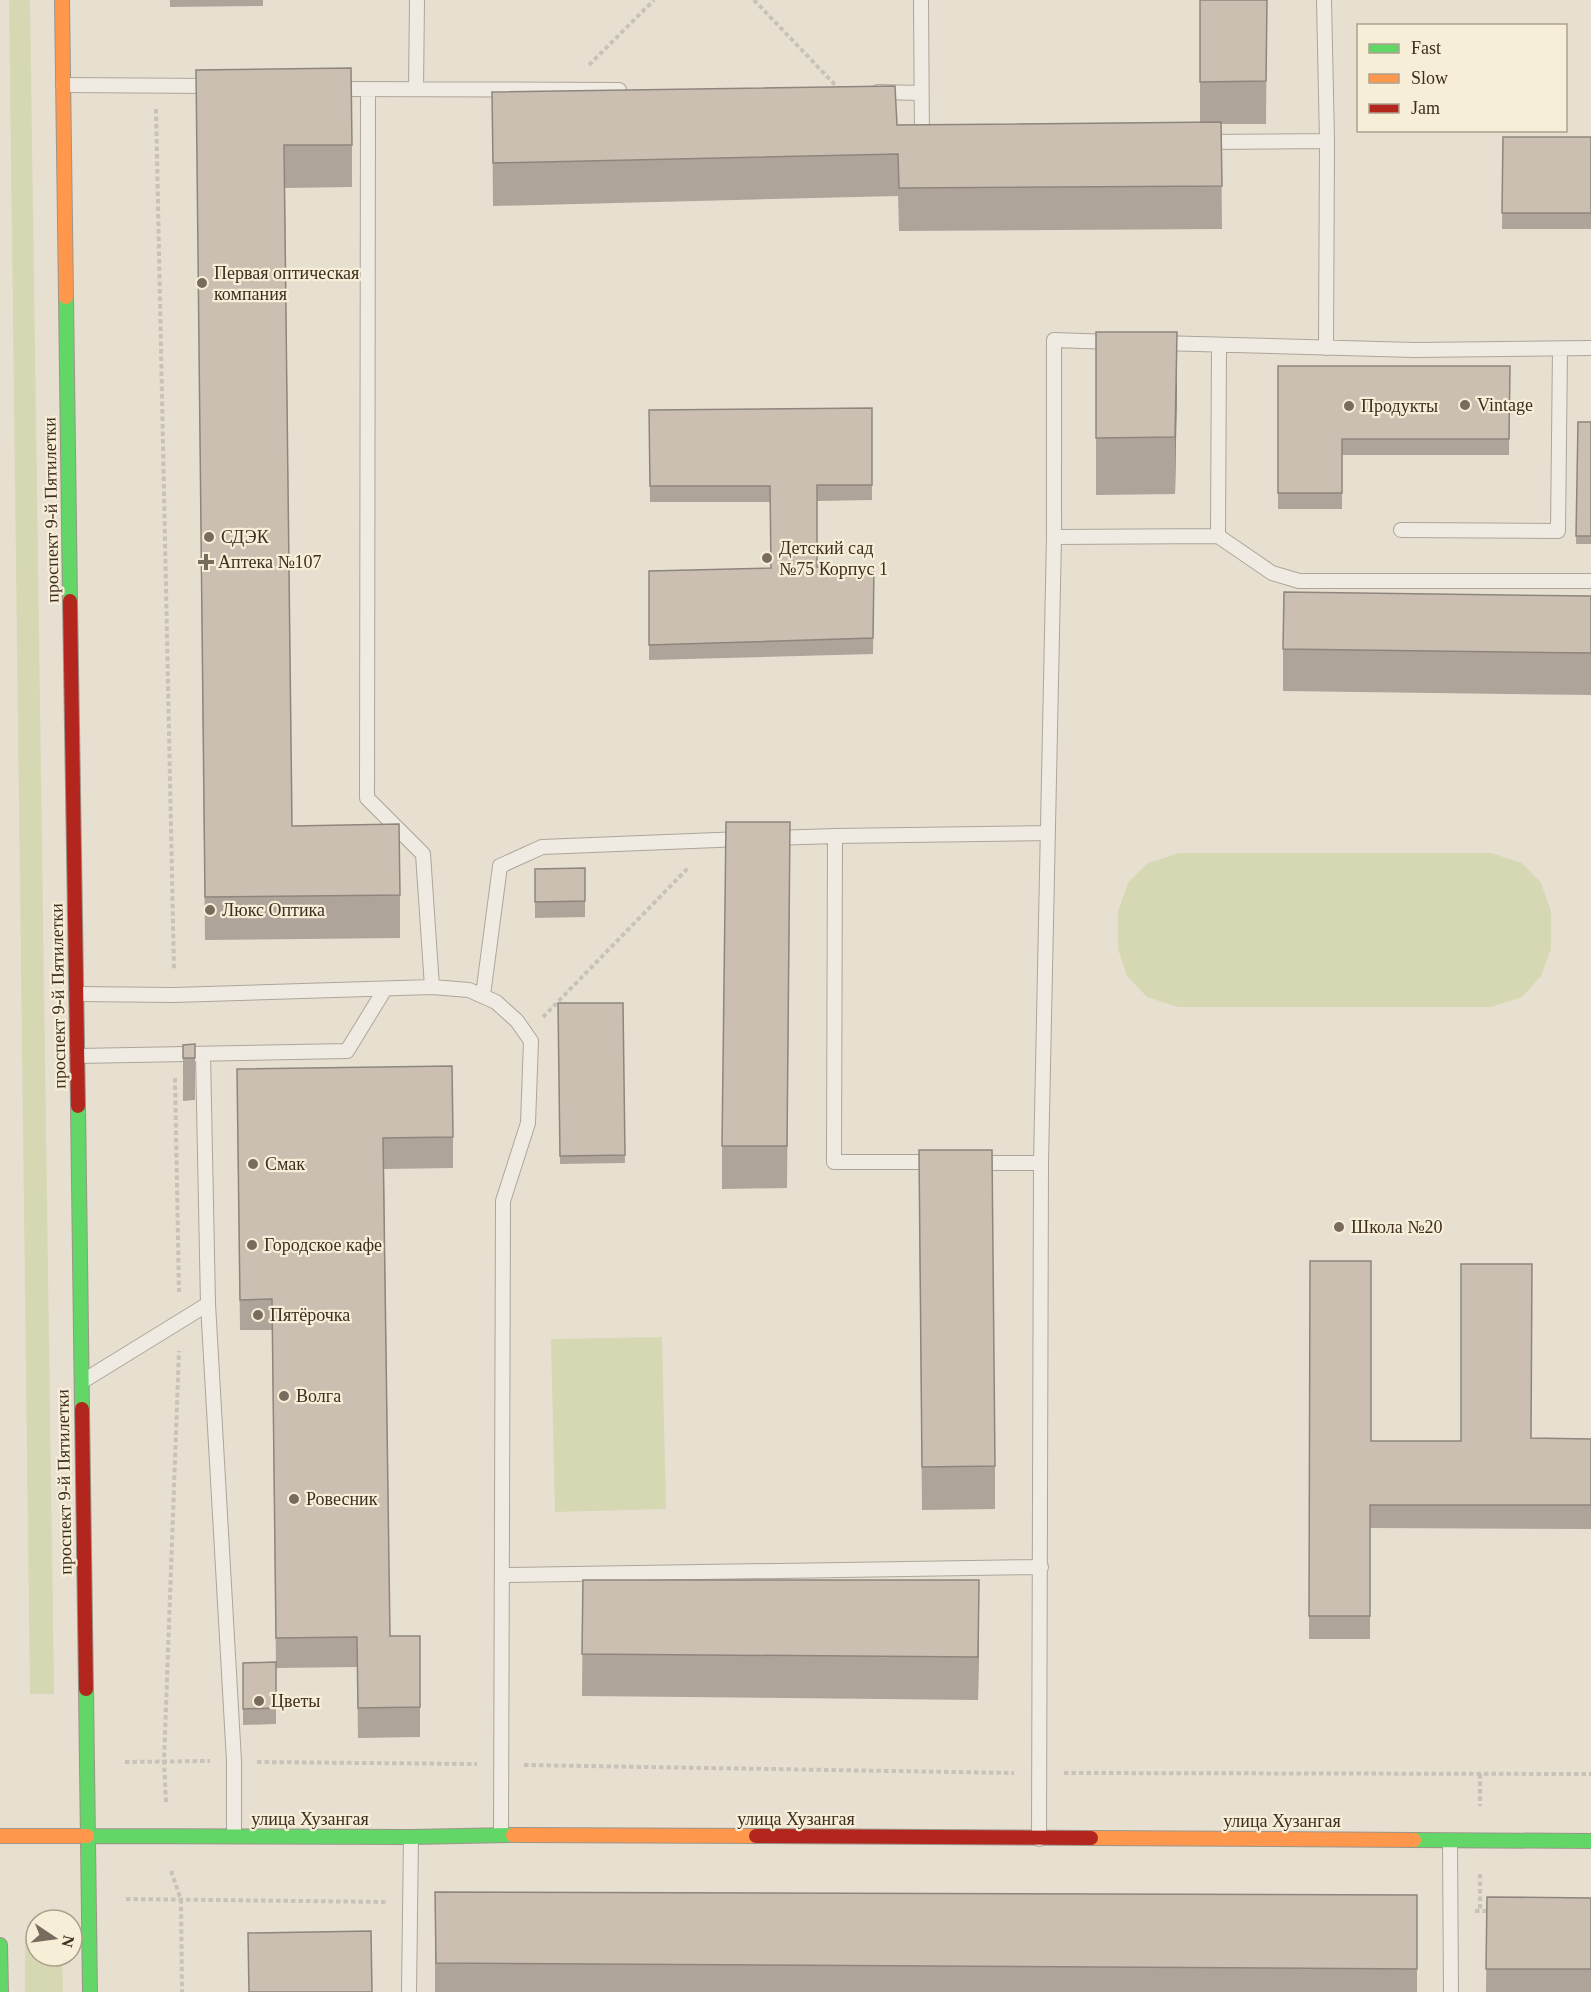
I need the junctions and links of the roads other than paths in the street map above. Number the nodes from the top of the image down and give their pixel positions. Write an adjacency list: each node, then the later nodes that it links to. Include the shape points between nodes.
1 (62, 0): 5 (main road, проспект 9-й Пятилетки)
2 (417, 0): 8 (lane)
3 (921, 0): 12 (lane)
4 (1324, 0): 13 (lane)
5 (63, 86): 6 (lane); 30 (main road, проспект 9-й Пятилетки)
6 (226, 86)
7 (321, 88): 9 (lane)
8 (416, 89): 9 (lane); 10 (lane)
9 (368, 90): 28 (lane, via 367,798 423,854)
10 (634, 90)
11 (842, 92): 12 (lane)
12 (921, 93): 15 (lane, via 922,143)
13 (1327, 141): 14 (lane); 19 (lane)
14 (1196, 142)
15 (934, 143)
16 (1125, 342): 24 (lane, via 1054,340)
17 (1148, 343): 18 (lane)
18 (1219, 345): 19 (lane); 23 (lane)
19 (1326, 348): 21 (lane)
20 (1591, 348): 21 (lane)
21 (1560, 349): 22 (lane, via 1558,531)
22 (1401, 530)
23 (1218, 536): 24 (lane); 25 (lane, via 1272,573 1299,581)
24 (1054, 537): 26 (lane)
25 (1591, 581)
26 (1048, 833): 27 (lane); 34 (lane)
27 (835, 836): 31 (lane, via 542,847 500,866); 34 (lane, via 834,1162)
28 (432, 987): 29 (lane); 31 (lane)
29 (385, 989): 30 (lane); 32 (lane, via 347,1050)
30 (76, 994): 33 (main road, проспект 9-й Пятилетки)
31 (483, 995): 38 (lane, via 517,1021 531,1041 528,1123 503,1201)
32 (203, 1054): 33 (lane); 35 (lane)
33 (76, 1056): 36 (main road, проспект 9-й Пятилетки)
34 (1041, 1163): 37 (lane)
35 (208, 1304): 36 (lane); 42 (lane, via 234,1761)
36 (81, 1382): 41 (main road, проспект 9-й Пятилетки)
37 (1041, 1567): 38 (lane); 44 (lane)
38 (502, 1575): 39 (lane)
39 (501, 1835): 43 (main road, улица Хузангая); 44 (main road, улица Хузангая)
40 (0, 1836): 41 (main road, улица Хузангая)
41 (87, 1836): 42 (main road, улица Хузангая); 49 (main road, проспект 9-й Пятилетки)
42 (234, 1836): 43 (main road, улица Хузангая)
43 (411, 1837): 50 (lane)
44 (1039, 1839): 45 (main road, улица Хузангая)
45 (1450, 1841): 46 (main road, улица Хузангая); 51 (lane)
46 (1591, 1841)
47 (0, 1945): 48 (main road)
48 (1, 1992)
49 (90, 1992)
50 (409, 1992)
51 (1451, 1992)

